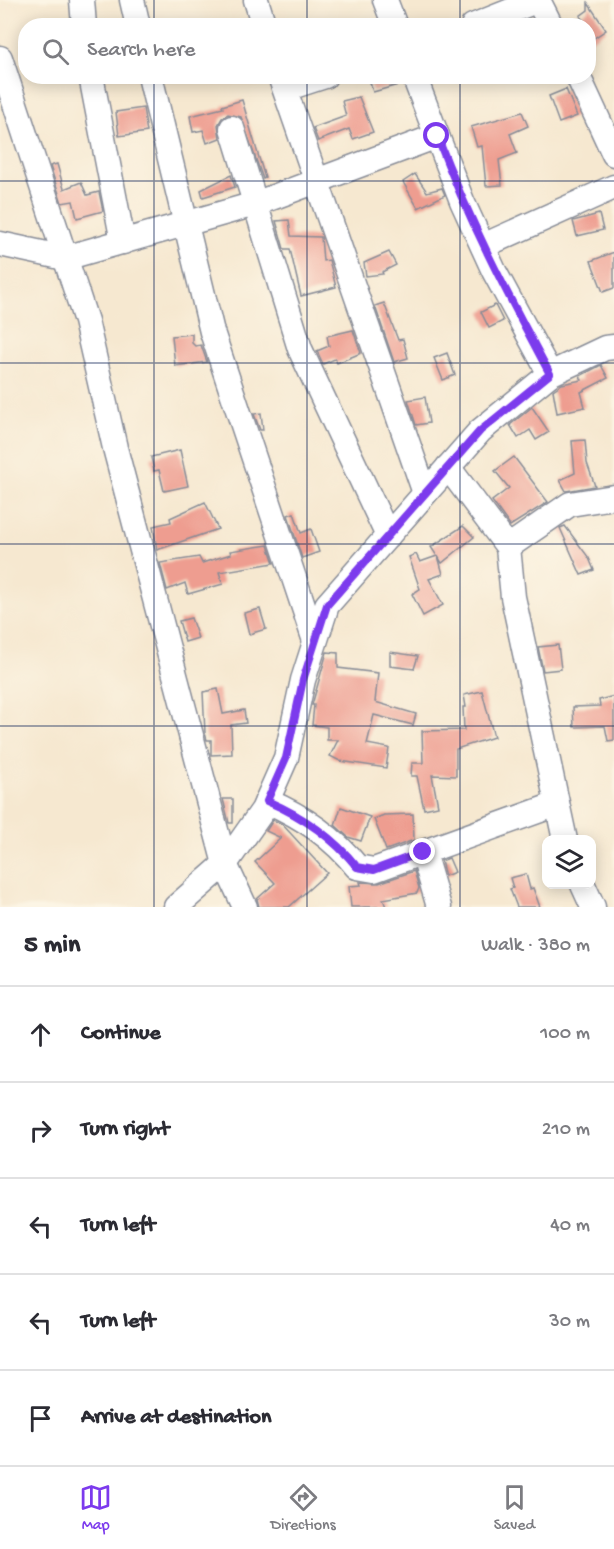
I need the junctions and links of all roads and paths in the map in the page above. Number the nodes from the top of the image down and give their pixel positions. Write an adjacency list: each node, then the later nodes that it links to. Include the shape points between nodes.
1 (82, 0): 5 (street)
2 (132, 0): 6 (street)
3 (256, 0): 7 (street)
4 (385, 0): 8 (street)
5 (83, 18)
6 (136, 18)
7 (262, 18)
8 (392, 18)
9 (493, 18): 10 (street, via 538,0)
10 (547, 18)
11 (0, 58): 27 (street)
12 (93, 84): 24 (street)
13 (152, 84): 23 (street)
14 (282, 84): 20 (street)
15 (417, 84): 18 (street)
16 (582, 84): 19 (street)
17 (232, 128): 22 (street)
18 (437, 136): 20 (street); 26 (street)
19 (614, 154)
20 (317, 183): 22 (street); 31 (street)
21 (614, 187): 26 (street)
22 (255, 204): 23 (street); 33 (street, via 300,349)
23 (186, 225): 24 (street); 35 (street, via 212,332)
24 (123, 242): 27 (street)
25 (0, 244): 27 (street)
26 (483, 246): 29 (street)
27 (65, 258): 40 (street, via 86,321 115,448)
28 (614, 347): 29 (street)
29 (550, 374): 30 (street, via 480,431)
30 (448, 467): 31 (street); 34 (street)
31 (425, 493): 33 (street)
32 (614, 496): 34 (street, via 570,504)
33 (388, 536): 35 (street, via 327,605)
34 (508, 547): 37 (street, via 513,597)
35 (315, 641): 36 (street, via 286,758)
36 (267, 801): 39 (street, via 295,813 343,849 357,867 374,870); 40 (street)
37 (557, 804): 38 (street); 39 (street)
38 (564, 835)
39 (423, 852): 44 (street)
40 (225, 864): 42 (street); 43 (street)
41 (586, 889): 45 (street)
42 (176, 907)
43 (245, 907)
44 (440, 907)
45 (593, 907)

